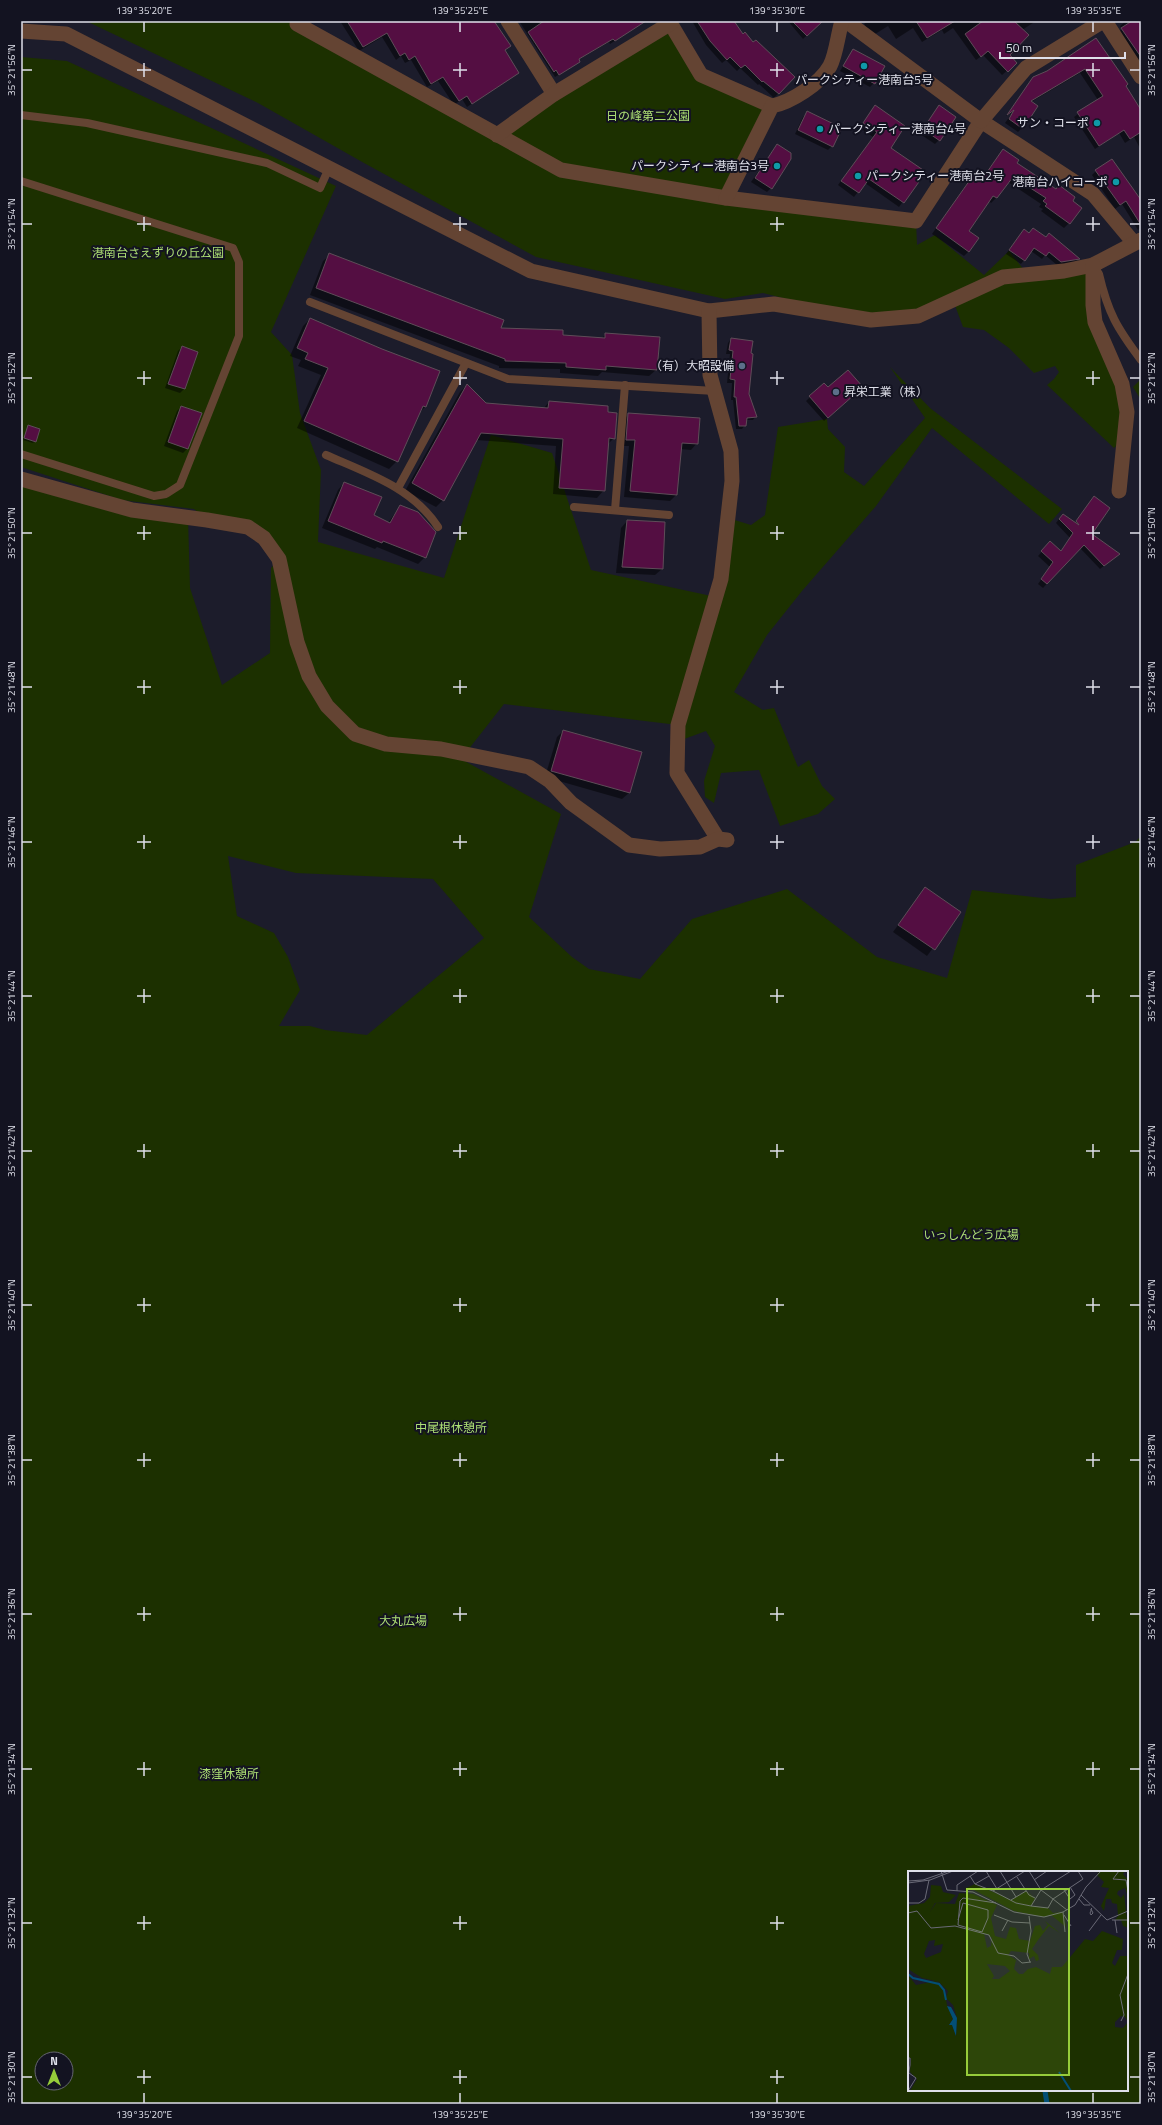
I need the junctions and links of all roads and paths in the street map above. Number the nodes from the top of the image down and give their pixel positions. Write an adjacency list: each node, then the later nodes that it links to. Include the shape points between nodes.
1 (508, 21): 9 (street)
2 (842, 21): 10 (street, via 830,66 811,87 782,104)
3 (846, 21): 12 (street)
4 (1104, 21): 8 (street); 12 (street, via 1026,68)
5 (296, 22): 13 (street)
6 (670, 22): 9 (street); 10 (street, via 701,75)
7 (21, 31): 14 (street, via 66,34)
8 (1141, 77)
9 (554, 94): 13 (street)
10 (772, 106): 16 (street)
11 (21, 115): 14 (lane, via 87,123 267,163 320,188)
12 (981, 121): 16 (street, via 916,221); 17 (street, via 1094,194)
13 (497, 135): 16 (street, via 561,170)
14 (329, 168): 20 (street, via 531,271)
15 (21, 181): 25 (lane, via 233,248 239,262 239,336 180,484 166,494 154,496)
16 (726, 198)
17 (1138, 242): 18 (street)
18 (1093, 265): 20 (street, via 1064,271 1003,277 918,316 871,320 774,304); 21 (lane, via 1099,274 1105,301 1119,330); 29 (street, via 1095,322 1122,384 1127,412)
19 (310, 302): 22 (lane)
20 (709, 311): 24 (street, via 710,375)
21 (1141, 360)
22 (466, 363): 23 (lane, via 508,379); 28 (lane)
23 (625, 385): 24 (lane); 31 (lane)
24 (714, 390): 27 (street, via 731,451 732,481 721,579 678,725 676,742 677,772 723,839 700,847 660,849 629,845 576,807 550,781 529,767 441,749 386,744 355,734 327,706 309,676 297,642 279,559 264,538 248,527 132,510)
25 (21, 454)
26 (326, 455): 28 (lane)
27 (21, 479)
28 (398, 488): 33 (lane, via 428,513)
29 (1119, 491)
30 (574, 507): 31 (lane)
31 (615, 510): 32 (lane)
32 (669, 514)
33 (438, 527)

